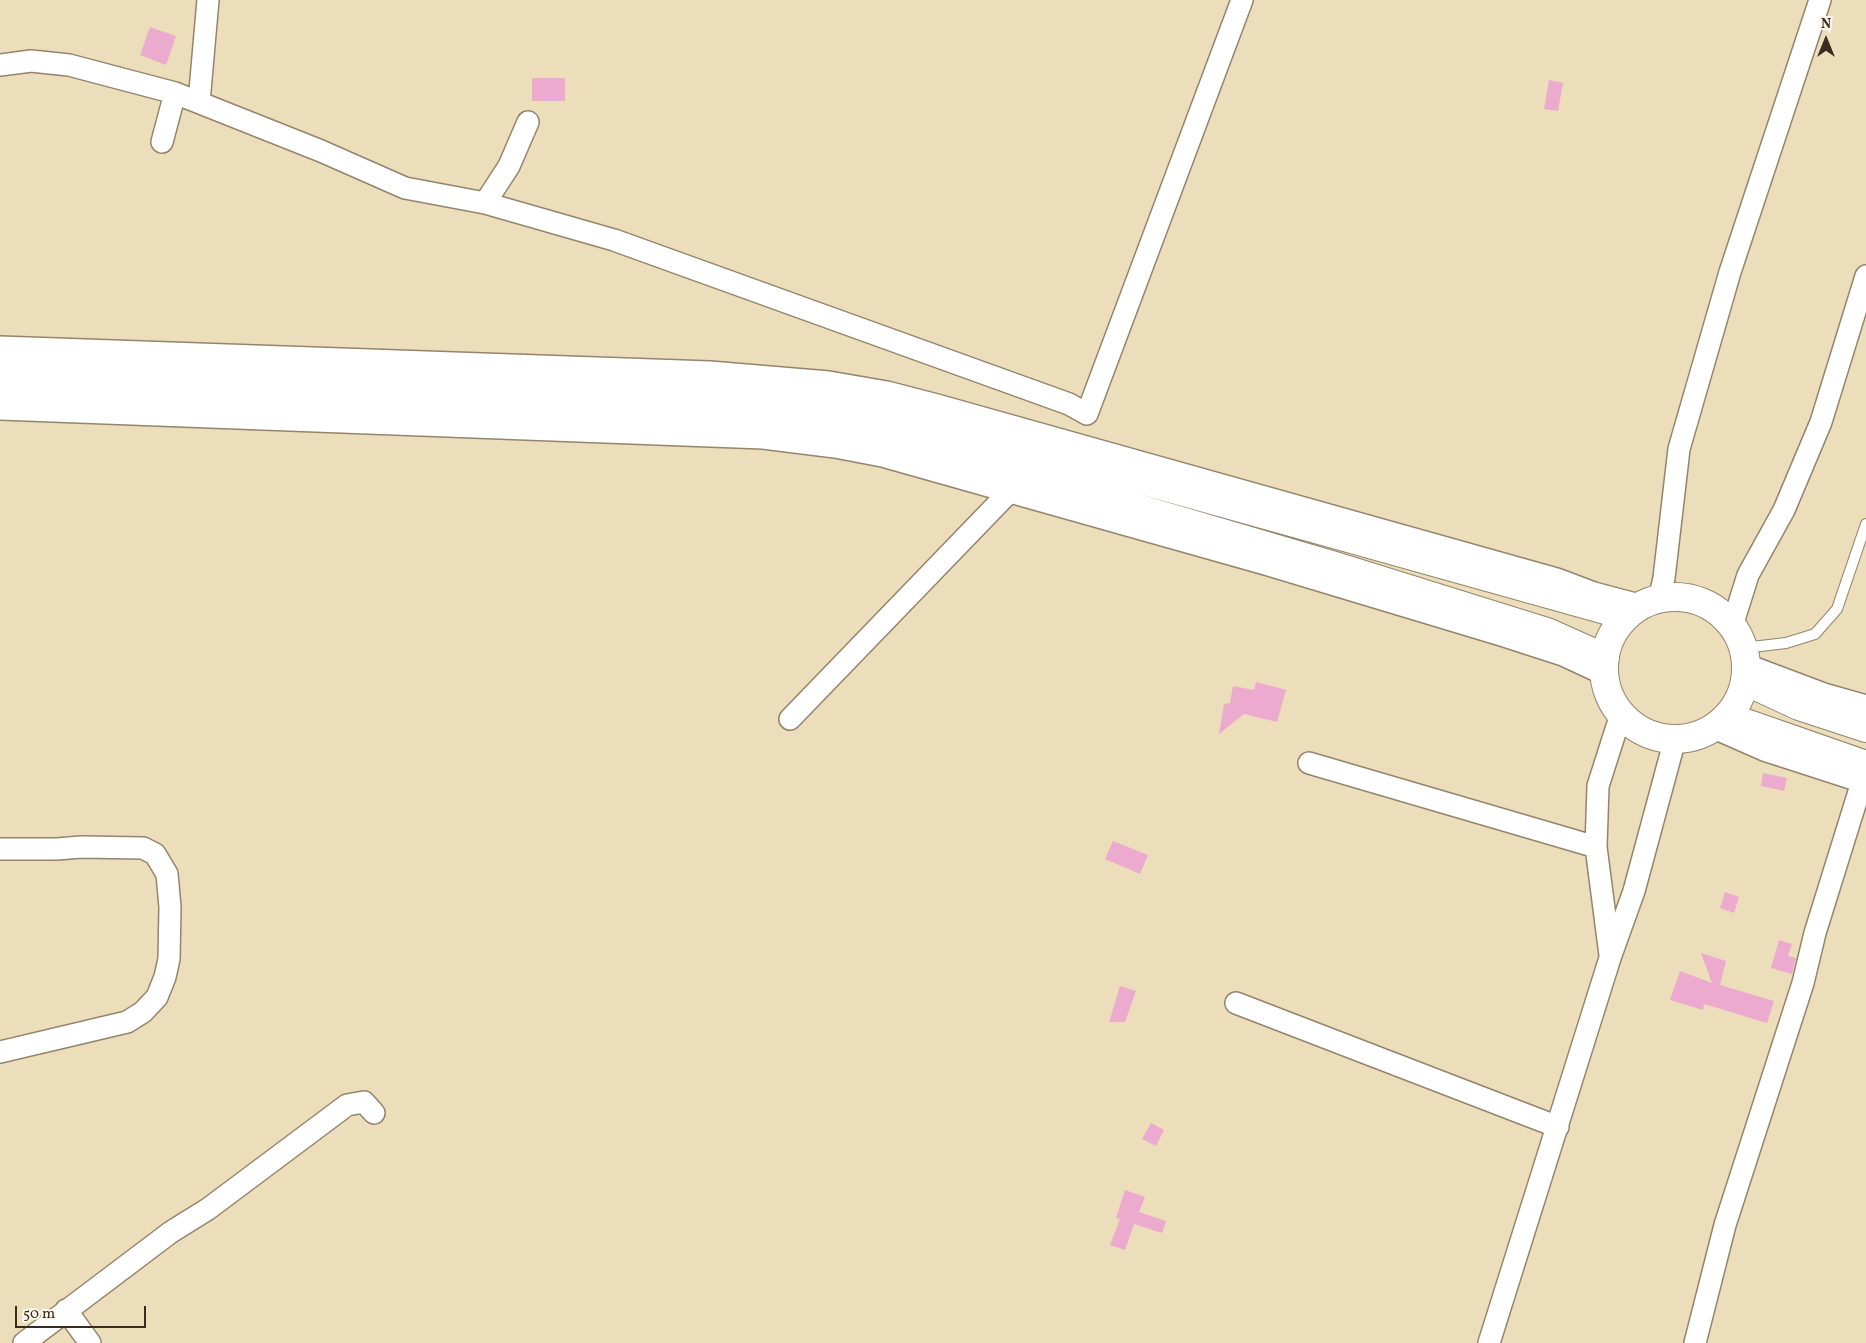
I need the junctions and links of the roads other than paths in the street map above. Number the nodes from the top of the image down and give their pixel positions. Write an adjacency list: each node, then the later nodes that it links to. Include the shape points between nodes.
1 (208, 0): 6 (street)
2 (1242, 0): 9 (street, via 1087,414 1069,404 614,240)
3 (1820, 0): 18 (street, via 1730,272 1678,450 1666,560)
4 (0, 65): 5 (street, via 31,61 69,65)
5 (175, 93): 6 (street); 8 (street)
6 (199, 102): 9 (street, via 405,188)
7 (528, 122): 9 (street, via 509,166)
8 (162, 142)
9 (485, 203)
10 (1866, 276): 19 (street, via 1820,422 1784,510 1748,576)
11 (0, 346): 15 (street, via 774,376 887,392)
12 (0, 365): 15 (main road, via 764,394 884,411)
13 (0, 393): 16 (main road, via 761,421 873,436)
14 (0, 409): 16 (street, via 762,438 835,447)
15 (1040, 443): 16 (street); 18 (main road)
16 (1018, 484): 20 (main road, via 1338,567 1572,642); 23 (street)
17 (1866, 524): 19 (lane, via 1837,608 1815,634)
18 (1643, 607): 19 (main road, via 1673,598 1700,602 1723,616); 20 (main road, via 1612,635)
19 (1742, 655): 21 (street, via 1824,694); 24 (main road, via 1739,700); 25 (main road, via 1799,706)
20 (1605, 666): 22 (main road, via 1610,695)
21 (1866, 706)
22 (1621, 714): 26 (main road, via 1640,730); 29 (street, via 1598,786)
23 (790, 719)
24 (1721, 722): 26 (main road, via 1702,734); 28 (main road)
25 (1866, 728)
26 (1675, 739): 31 (street, via 1634,891)
27 (1309, 764): 29 (street)
28 (1865, 777): 40 (street, via 1726,1225)
29 (1596, 847): 31 (street)
30 (0, 850): 33 (street, via 143,848 155,854 167,874 170,907 169,959 165,977 157,998 143,1012 127,1022)
31 (1610, 958): 35 (street)
32 (1236, 1003): 35 (street)
33 (0, 1052)
34 (374, 1113): 36 (street, via 364,1102 347,1105)
35 (1558, 1127): 39 (street)
36 (66, 1310): 37 (street); 38 (street)
37 (24, 1343)
38 (90, 1343)
39 (1488, 1343)
40 (1695, 1343)

